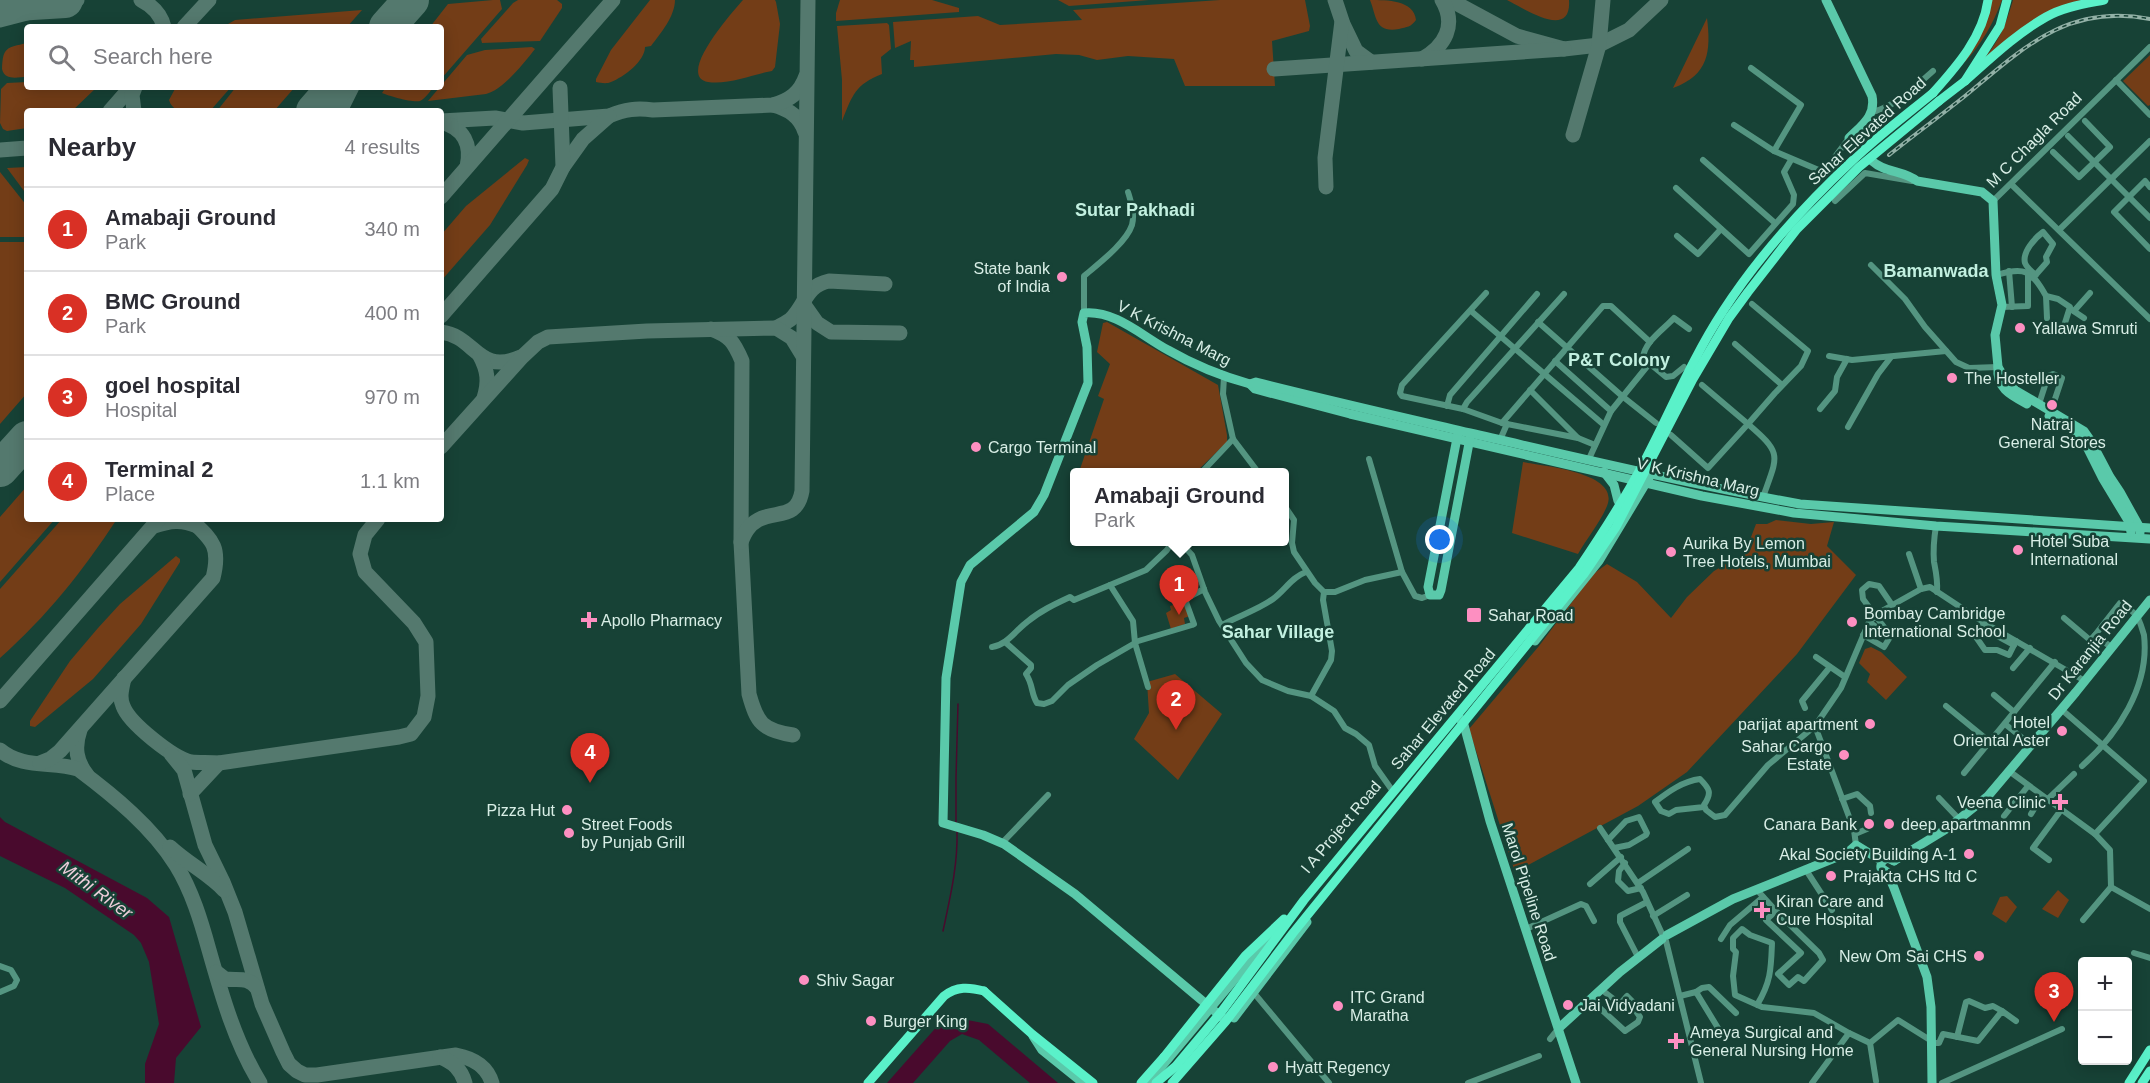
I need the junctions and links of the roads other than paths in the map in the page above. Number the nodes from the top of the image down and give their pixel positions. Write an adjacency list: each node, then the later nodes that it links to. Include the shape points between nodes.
1 (1826, 0): 10 (street, via 1872,96)
2 (1988, 0): 194 (main road, Sahar Elevated Road, bridge, via 1976,36 1960,62 1933,93 1853,160 1792,223 1742,284 1686,374 1644,463 1610,523 1579,568)
3 (2007, 0): 9 (main road, via 2000,26)
4 (2104, 0): 9 (main road, Sahar Elevated Road, via 2046,17)
5 (2150, 47): 8 (street, M C Chagla Road)
6 (1750, 68): 17 (street, via 1801,105)
7 (1933, 71): 10 (street, via 1905,95)
8 (2116, 80): 11 (street); 25 (street, M C Chagla Road)
9 (1965, 81): 241 (main road, Sahar Elevated Road, bridge, via 1859,167 1805,221 1748,292 1694,377 1616,528 1584,574)
10 (1872, 112): 15 (street)
11 (2149, 113)
12 (2085, 122): 22 (street, via 2110,147)
13 (1734, 125): 17 (street)
14 (2068, 136): 22 (street)
15 (1851, 140): 20 (street, via 1821,171)
16 (2150, 141): 23 (street)
17 (1774, 151): 20 (street)
18 (2053, 152): 22 (street, via 2079,177)
19 (1703, 160): 33 (street)
20 (1791, 160): 33 (street, via 1784,172 1795,200)
21 (1872, 161): 24 (street)
22 (2095, 162): 23 (street)
23 (2112, 179): 29 (street); 35 (street)
24 (1917, 181): 30 (street, via 1865,173); 31 (street, via 1982,192)
25 (2011, 184): 31 (street, M C Chagla Road); 35 (street)
26 (2150, 187): 29 (street, via 2145,181)
27 (1676, 188): 34 (street)
28 (1128, 192): 51 (street, via 1133,208 1132,225 1121,242 1084,276)
29 (2129, 197): 32 (street); 37 (street, via 2114,212)
30 (1835, 201)
31 (1993, 201): 40 (street, M C Chagla Road)
32 (2150, 218)
33 (1775, 224): 34 (street, via 1749,254)
34 (1721, 229): 36 (street, via 1698,254)
35 (2059, 230): 54 (street)
36 (1677, 236)
37 (2150, 249)
38 (1871, 265): 63 (street, via 1905,298)
39 (2009, 271): 40 (street); 41 (street, via 2015,269); 48 (street)
40 (1996, 275): 48 (street, M C Chagla Road)
41 (2032, 276): 41 (street, via 2025,257 2031,243 2043,232 2053,244 2047,262); 46 (street); 48 (street, via 2028,306)
42 (1486, 293): 50 (street)
43 (2090, 293): 49 (street)
44 (1537, 294): 58 (street)
45 (1564, 294): 55 (street)
46 (2046, 296): 49 (street); 52 (street)
47 (1752, 304): 74 (street, via 1808,351 1801,366)
48 (2007, 307): 70 (street, M C Chagla Road, via 1995,335)
49 (2072, 309): 53 (street); 56 (street)
50 (1471, 311): 58 (street); 77 (street, via 1402,385 1402,396)
51 (1084, 313): 72 (street, V K Krishna Marg, via 1111,316); 181 (street, via 1088,383 1034,512 970,565 961,582 946,678 943,823)
52 (2047, 318)
53 (2084, 318)
54 (2150, 319)
55 (1538, 322): 61 (street); 62 (street)
56 (2064, 326)
57 (1689, 329): 59 (street, via 1674,318)
58 (1500, 336): 61 (street); 77 (street, via 1450,395)
59 (1650, 342): 62 (street, via 1608,305); 68 (street, via 1643,358)
60 (1735, 344): 74 (street)
61 (1515, 348): 71 (street); 80 (street)
62 (1567, 348): 67 (street); 76 (street)
63 (1946, 351): 65 (street); 70 (street, via 1969,368)
64 (1830, 356): 66 (street)
65 (1892, 357): 66 (street); 86 (street)
66 (1847, 359): 79 (street, via 1837,376 1835,391)
67 (1555, 361): 71 (street); 81 (street)
68 (1650, 364): 69 (street, via 1666,377); 76 (street)
69 (1684, 367)
70 (1998, 367): 78 (street, via 2010,386)
71 (1545, 372): 75 (street); 85 (street)
72 (1224, 377): 87 (street, V K Krishna Marg); 91 (street, via 1223,394)
73 (1702, 385): 84 (street)
74 (1782, 385): 84 (street)
75 (1530, 390): 83 (street); 90 (street)
76 (1622, 396): 81 (street); 82 (street)
77 (1447, 406): 80 (street)
78 (2044, 408): 78 (street, via 2062,381 2062,378 2050,374); 108 (street, via 2080,432 2129,522)
79 (1820, 409)
80 (1463, 410): 83 (street)
81 (1611, 411): 85 (street)
82 (1656, 423)
83 (1504, 424): 90 (street); 92 (street)
84 (1748, 424): 88 (street, via 1708,468); 103 (street, via 1774,450 1776,462)
85 (1604, 425): 93 (street)
86 (1848, 427)
87 (1457, 435): 89 (street, V K Krishna Marg); 120 (street, via 1441,493)
88 (1671, 435)
89 (1470, 437): 92 (street, V K Krishna Marg); 98 (street, V K Krishna Marg); 120 (street, via 1441,590 1439,595)
90 (1578, 438): 93 (street)
91 (1233, 439): 96 (street); 97 (street)
92 (1500, 440): 95 (street, V K Krishna Marg)
93 (1595, 445): 95 (street)
94 (1369, 459): 114 (street)
95 (1588, 461): 99 (street, V K Krishna Marg)
96 (1206, 468)
97 (1255, 468)
98 (1604, 471): 99 (street, V K Krishna Marg); 104 (street, via 1614,485)
99 (1632, 473): 100 (street, V K Krishna Marg); 104 (street, I A Project Road)
100 (1649, 478): 101 (street, V K Krishna Marg); 102 (street); 103 (street, V K Krishna Marg)
101 (1659, 485): 102 (street); 105 (street, V K Krishna Marg)
102 (1638, 497): 153 (street, via 1577,591)
103 (1763, 497): 105 (street, V K Krishna Marg)
104 (1618, 501): 150 (street, I A Project Road, via 1577,566)
105 (1796, 508): 107 (street, V K Krishna Marg); 108 (street, V K Krishna Marg)
106 (1289, 512): 113 (street, via 1294,520 1294,552)
107 (1936, 526): 109 (street, V K Krishna Marg); 119 (street)
108 (2144, 529): 109 (street)
109 (2141, 540)
110 (1170, 546): 115 (street, via 1146,570)
111 (1183, 546): 117 (street, via 1191,555)
112 (1909, 554): 116 (street)
113 (1306, 572): 118 (street); 127 (street, via 1265,604)
114 (1402, 572): 118 (street); 120 (street, via 1415,596)
115 (1110, 585): 132 (street, via 1046,609); 133 (street, via 1133,621)
116 (1921, 589): 119 (street, via 1930,586); 122 (street)
117 (1204, 590): 127 (street); 133 (street, via 1187,598 1194,624)
118 (1324, 592): 145 (street, via 1332,651)
119 (1937, 592): 128 (street)
120 (1430, 595)
121 (2150, 600): 124 (street, Dr Karanjia Road)
122 (1892, 605): 123 (street); 123 (street, via 1879,586 1867,585 1862,598)
123 (1875, 615): 126 (street); 130 (street)
124 (2137, 615): 129 (street, via 2120,603); 136 (street, Dr Karanjia Road); 157 (street, via 2146,641 2148,671 2128,718)
125 (2064, 618): 129 (street, via 2090,640)
126 (1872, 624): 131 (street); 131 (street, via 1889,635 1885,646)
127 (1221, 625): 145 (street, via 1262,680)
128 (1982, 625): 134 (street); 134 (street, via 1976,637 1985,650 2009,655)
129 (2095, 634): 136 (street)
130 (1890, 635)
131 (1866, 637): 142 (street)
132 (1005, 642): 133 (street, via 1031,665 1026,674 1033,696 1037,703 1044,704); 135 (street)
133 (1135, 642): 144 (street)
134 (2015, 643): 137 (street)
135 (992, 647)
136 (2111, 647): 143 (street, Dr Karanjia Road)
137 (2030, 648): 139 (street); 141 (street)
138 (1815, 657): 140 (street)
139 (2055, 662): 143 (street); 151 (street)
140 (1830, 667): 142 (street); 148 (street, via 1802,701)
141 (2013, 668)
142 (1845, 677): 154 (street)
143 (2085, 681): 149 (street, Dr Karanjia Road)
144 (1148, 687)
145 (1311, 696): 165 (street, via 1334,711 1345,728 1369,745 1376,766)
146 (1994, 696): 151 (street)
147 (1946, 706): 155 (street)
148 (1805, 708)
149 (2061, 710): 156 (street, Dr Karanjia Road); 157 (street)
150 (1455, 711): 153 (street, Marol Pipeline Road); 165 (street, I A Project Road)
151 (2014, 712): 152 (street)
152 (2005, 724): 155 (street); 156 (street)
153 (1464, 725): 202 (street, Marol Pipeline Road, via 1490,821); 212 (street, via 1360,848)
154 (1815, 726): 169 (street); 170 (street, via 1768,765 1725,815 1715,817)
155 (1990, 742): 160 (street)
156 (2031, 745): 159 (street, Dr Karanjia Road)
157 (2104, 747): 158 (street); 162 (street)
158 (2082, 766)
159 (2009, 771): 163 (street); 175 (street, Dr Karanjia Road, via 1988,796)
160 (1964, 773)
161 (2074, 774): 168 (street)
162 (2144, 781): 164 (street); 179 (street)
163 (2028, 786): 168 (street); 174 (street)
164 (2150, 786)
165 (1392, 790): 216 (street, I A Project Road)
166 (1048, 795): 181 (street)
167 (1939, 798): 175 (street)
168 (2044, 798): 171 (street); 173 (street)
169 (1842, 799): 172 (street, via 1855,793 1870,806); 178 (street)
170 (1704, 807): 170 (street, via 1669,814 1655,802 1670,790 1700,779 1710,791)
171 (2061, 810): 179 (street); 186 (street, via 2033,848)
172 (1871, 813)
173 (2031, 814)
174 (2004, 816)
175 (1959, 819): 187 (street, Dr Karanjia Road)
176 (1600, 828): 180 (street)
177 (1867, 829): 178 (street)
178 (1855, 834): 182 (street)
179 (2095, 834): 191 (street, via 2109,850)
180 (1608, 840): 183 (street); 183 (street, via 1626,821 1639,817 1646,835)
181 (1002, 843): 216 (street, via 1075,894)
182 (1856, 845): 187 (street, via 1882,861 1881,868); 188 (street, via 1847,853)
183 (1614, 848): 185 (street)
184 (1688, 849): 190 (street)
185 (1623, 860): 189 (street); 190 (street); 190 (street, via 1618,880 1628,891)
186 (2049, 860)
187 (1891, 868): 228 (street, via 1927,968)
188 (1806, 870): 192 (street); 198 (street)
189 (1590, 884)
190 (1640, 886): 195 (street)
191 (2111, 887): 196 (street); 200 (street)
192 (1760, 893): 197 (street); 203 (street, via 1733,899); 204 (street)
193 (1687, 895): 199 (street)
194 (1304, 900): 238 (main road, bridge, via 1245,956); 240 (main road, Sahar Elevated Road, bridge, via 1222,1011 1176,1066)
195 (1647, 902): 199 (street); 206 (street, via 1620,918)
196 (2150, 909)
197 (1776, 910): 197 (street, via 1766,920 1801,953 1778,974 1789,985 1798,977 1804,981 1823,960)
198 (1832, 910)
199 (1653, 916): 203 (street)
200 (2083, 920)
201 (1593, 921): 202 (street, via 1581,904)
202 (1526, 929): 221 (street, Marol Pipeline Road)
203 (1664, 938): 206 (street); 213 (street)
204 (1721, 939)
205 (2134, 953): 207 (street)
206 (1638, 957): 209 (street)
207 (2150, 958)
208 (0, 966): 210 (street, via 11,970 17,980 14,986)
209 (1602, 990): 214 (street); 214 (street, via 1620,1004 1627,996 1640,1017 1638,1022 1625,1031)
210 (0, 992)
211 (1696, 992): 213 (street); 218 (street, via 1708,987); 222 (street)
212 (1254, 993): 220 (street); 243 (street)
213 (1680, 996): 246 (street)
214 (1591, 1000): 221 (street)
215 (1757, 1005): 215 (street, via 1735,995 1733,938 1742,929 1772,943 1771,976); 224 (street, via 1814,1013)
216 (1212, 1008): 220 (street); 239 (street, I A Project Road)
217 (2002, 1011): 219 (street); 226 (street, via 1978,1041); 226 (street, via 1966,1002)
218 (1736, 1013)
219 (2016, 1021)
220 (1229, 1023): 242 (street)
221 (1559, 1028): 227 (street); 245 (street, Marol Pipeline Road)
222 (1718, 1028)
223 (2062, 1029): 249 (street)
224 (1849, 1033): 229 (street); 247 (street)
225 (1032, 1034): 235 (main road, bridge, via 984,991 964,987 944,996); 236 (street, bridge, via 1042,1050); 237 (main road, bridge)
226 (1957, 1037): 228 (street, via 1943,1034 1939,1043)
227 (1550, 1039)
228 (1932, 1042): 229 (street, via 1898,1020); 248 (street)
229 (1870, 1043): 234 (street)
230 (2150, 1050): 250 (main road)
231 (1038, 1053): 236 (main road)
232 (1539, 1056): 244 (street)
233 (2150, 1071): 251 (main road)
234 (1876, 1081)
235 (868, 1083)
236 (1081, 1083)
237 (1093, 1083)
238 (1141, 1083)
239 (1148, 1083)
240 (1156, 1083)
241 (1172, 1083)
242 (1177, 1083)
243 (1329, 1083)
244 (1468, 1083)
245 (1576, 1083)
246 (1701, 1083)
247 (1812, 1083)
248 (1934, 1083)
249 (1942, 1083)
250 (2129, 1083)
251 (2142, 1083)

